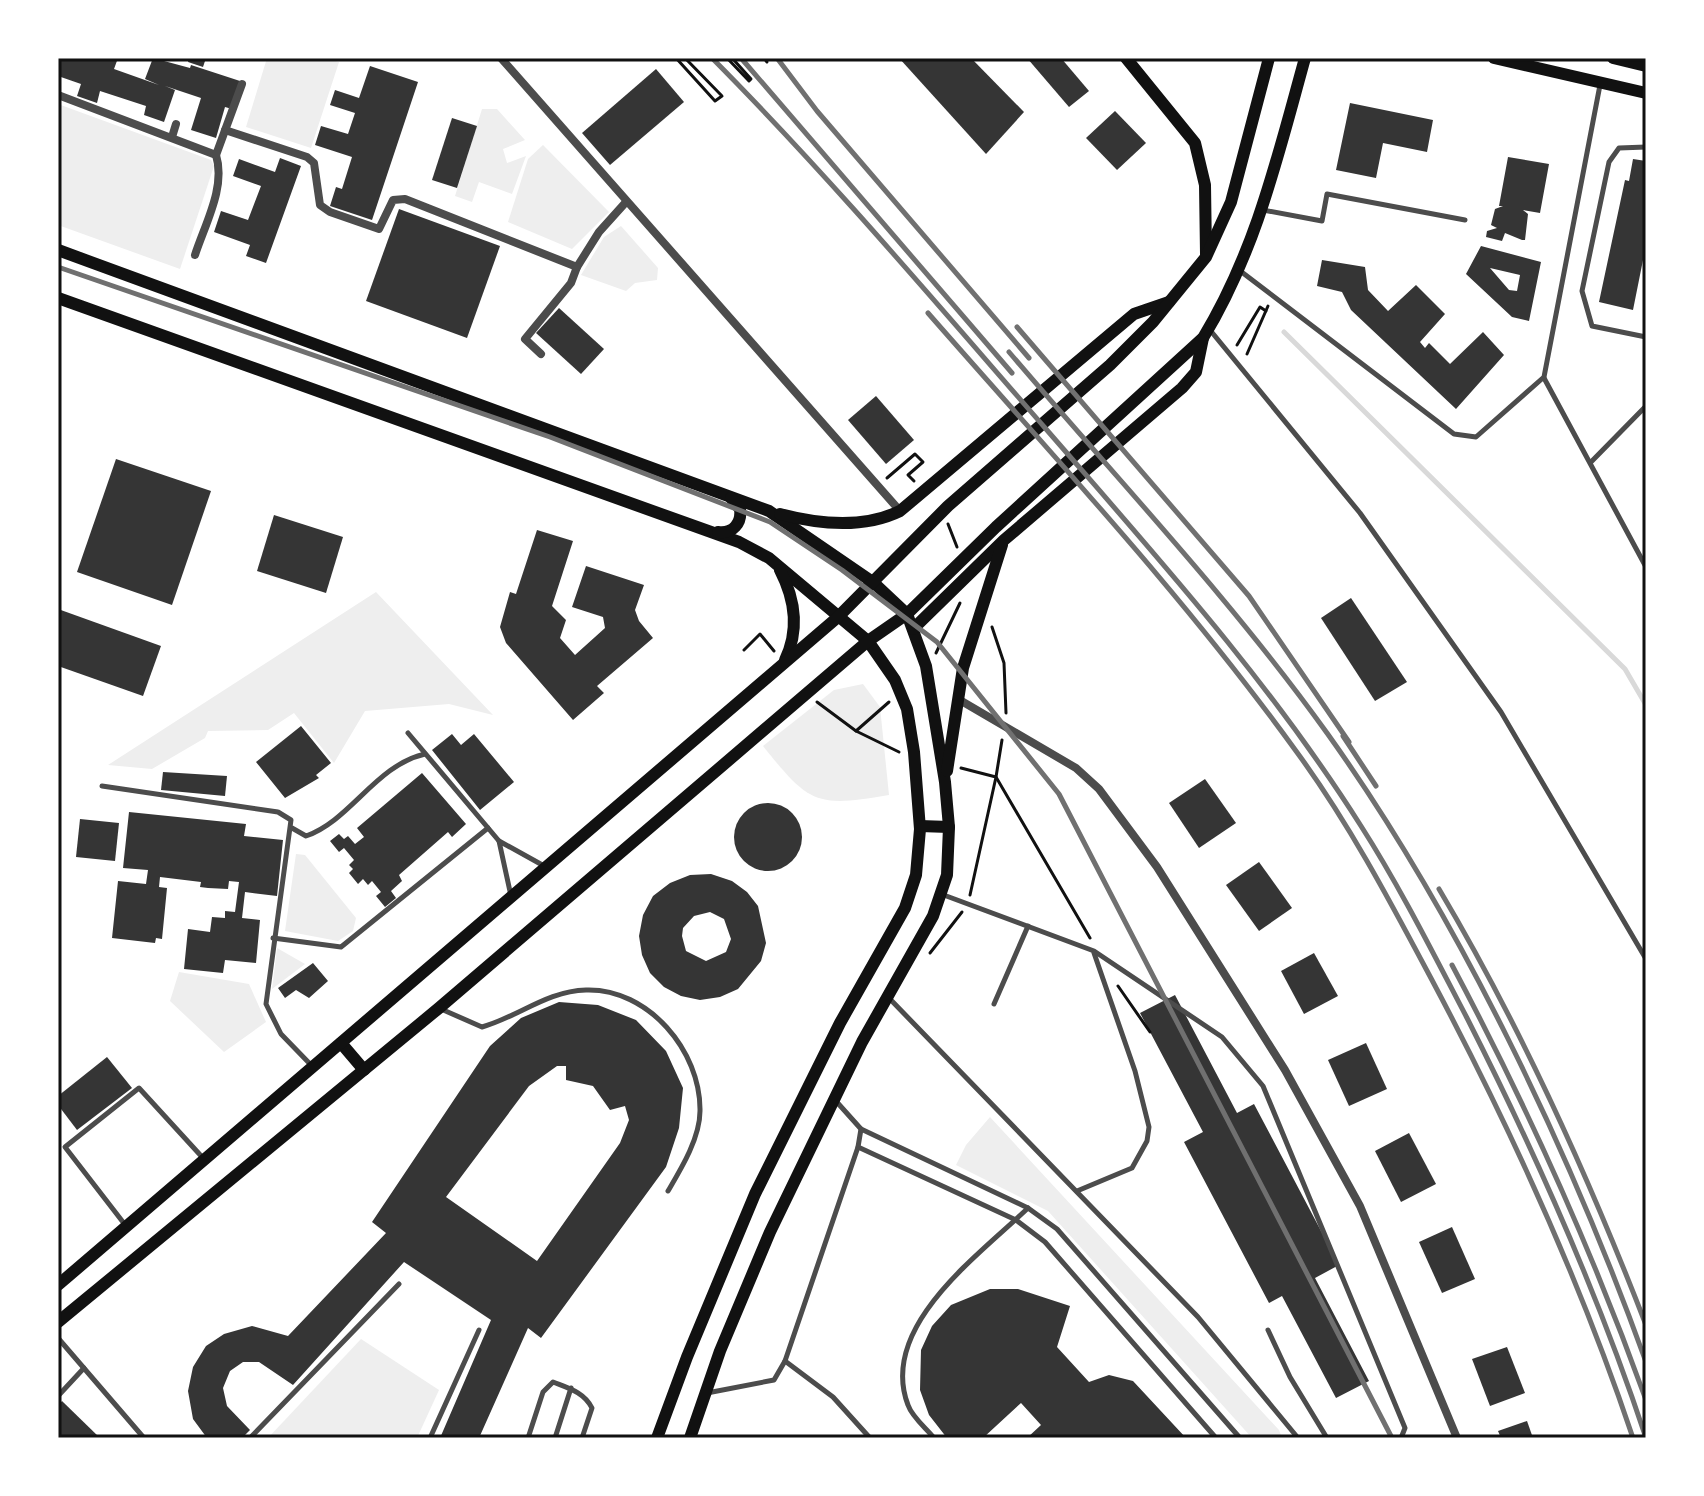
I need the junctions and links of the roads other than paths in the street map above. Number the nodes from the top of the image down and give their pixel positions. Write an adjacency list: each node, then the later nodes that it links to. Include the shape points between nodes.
1 (501, 58): 17 (street)
2 (1126, 58): 22 (main road, via 1195,143 1205,185)
3 (1269, 58): 22 (main road, via 1231,202)
4 (1494, 58): 8 (main road)
5 (1613, 58): 7 (main road)
6 (1306, 60): 18 (main road)
7 (1646, 66)
8 (1600, 81): 10 (main road); 30 (lane)
9 (242, 84): 13 (street)
10 (1646, 93)
11 (58, 95): 14 (street)
12 (176, 124): 14 (street)
13 (225, 130): 16 (street); 23 (street, via 307,157 314,163 320,205 330,212 379,229 386,208 393,200 405,199)
14 (172, 137): 16 (street)
15 (1646, 147): 28 (lane, via 1619,148 1609,162 1582,291 1592,326)
16 (216, 155): 21 (street, via 219,185)
17 (626, 202): 23 (street); 36 (street)
18 (1263, 210): 19 (lane, via 1322,221 1327,194); 24 (main road)
19 (1465, 220)
20 (58, 250): 34 (main road)
21 (195, 255)
22 (1206, 257): 26 (main road)
23 (577, 267): 29 (street, via 571,283 525,339)
24 (1239, 270): 27 (main road); 30 (lane, via 1460,438 1476,437)
25 (58, 298): 38 (main road)
26 (1172, 301): 33 (main road, via 1134,314); 37 (main road, via 1110,365)
27 (1206, 333): 39 (main road, via 1196,372 1182,388); 43 (main road); 64 (lane, via 1360,513 1501,712)
28 (1646, 337)
29 (541, 354)
30 (1544, 377): 32 (lane)
31 (1646, 406): 32 (lane)
32 (1591, 462): 41 (lane)
33 (931, 487): 36 (main road); 37 (main road)
34 (728, 496): 35 (main road); 38 (main road, via 740,509 738,523 724,533)
35 (769, 511): 36 (main road, via 844,523); 42 (main road)
36 (900, 511)
37 (946, 513): 42 (main road)
38 (713, 532): 40 (main road)
39 (1004, 540): 45 (main road); 48 (main road, via 972,636)
40 (777, 564): 44 (main road); 47 (main road, via 795,615 791,644)
41 (1646, 567)
42 (874, 583): 43 (main road); 44 (main road)
43 (907, 614): 45 (main road); 46 (main road)
44 (838, 617): 46 (main road); 47 (main road)
45 (913, 629): 51 (main road, via 926,666)
46 (868, 641): 53 (main road, via 895,680 907,709); 67 (main road)
47 (782, 660): 58 (main road)
48 (958, 699): 51 (main road); 106 (street, via 1076,768 1099,789 1157,867 1285,1070 1360,1206)
49 (408, 733): 50 (lane)
50 (425, 754): 55 (lane, via 402,759 323,830 306,836); 56 (lane)
51 (945, 782): 54 (main road)
52 (102, 786): 55 (lane, via 278,812 291,820)
53 (920, 826): 54 (main road); 97 (main road, via 916,875 905,908 840,1023 755,1194)
54 (949, 827): 59 (main road)
55 (292, 828): 62 (lane)
56 (488, 828): 57 (lane); 62 (lane, via 341,947)
57 (499, 841): 58 (lane); 60 (lane)
58 (546, 867): 60 (main road)
59 (941, 894): 61 (lane); 65 (main road)
60 (512, 897): 68 (main road)
61 (1028, 926): 63 (lane); 66 (lane)
62 (273, 938): 69 (lane, via 266,1004 281,1034)
63 (1094, 951): 76 (lane, via 1149,1127 1132,1168); 105 (lane, via 1222,1037 1263,1086 1373,1345 1405,1428)
64 (1646, 959)
65 (888, 997): 71 (main road); 76 (lane)
66 (994, 1004)
67 (439, 1008): 70 (main road); 75 (lane, via 482,1027 562,992 616,993 649,1009 689,1057 700,1112 689,1150)
68 (341, 1043): 69 (main road); 70 (main road)
69 (313, 1067): 74 (main road)
70 (364, 1070): 82 (main road)
71 (834, 1099): 72 (lane); 89 (main road, via 770,1232)
72 (861, 1129): 73 (lane); 77 (lane)
73 (858, 1147): 78 (lane); 86 (lane)
74 (204, 1160): 79 (main road); 79 (lane, via 139,1088 65,1147)
75 (668, 1191)
76 (1077, 1191): 103 (lane, via 1198,1317)
77 (1028, 1208): 78 (lane); 102 (lane, via 1057,1229)
78 (1016, 1220): 100 (lane, via 928,1307 909,1338 900,1372 903,1390 909,1409); 101 (lane, via 1045,1242)
79 (127, 1227): 81 (main road)
80 (399, 1284): 92 (lane)
81 (58, 1285)
82 (58, 1322)
83 (479, 1330): 93 (lane)
84 (1268, 1330): 104 (lane)
85 (58, 1338): 87 (lane)
86 (785, 1361): 89 (lane, via 774,1380); 99 (lane, via 833,1397)
87 (84, 1368): 90 (lane); 91 (lane)
88 (571, 1388): 94 (lane, via 553,1382 546,1387); 95 (lane); 96 (lane, via 592,1408)
89 (705, 1393): 98 (main road)
90 (58, 1396)
91 (144, 1438)
92 (250, 1438)
93 (430, 1438)
94 (528, 1438)
95 (555, 1438)
96 (582, 1438)
97 (657, 1438)
98 (690, 1438)
99 (870, 1438)
100 (934, 1438)
101 (1216, 1438)
102 (1240, 1438)
103 (1298, 1438)
104 (1327, 1438)
105 (1401, 1438)
106 (1457, 1438)

